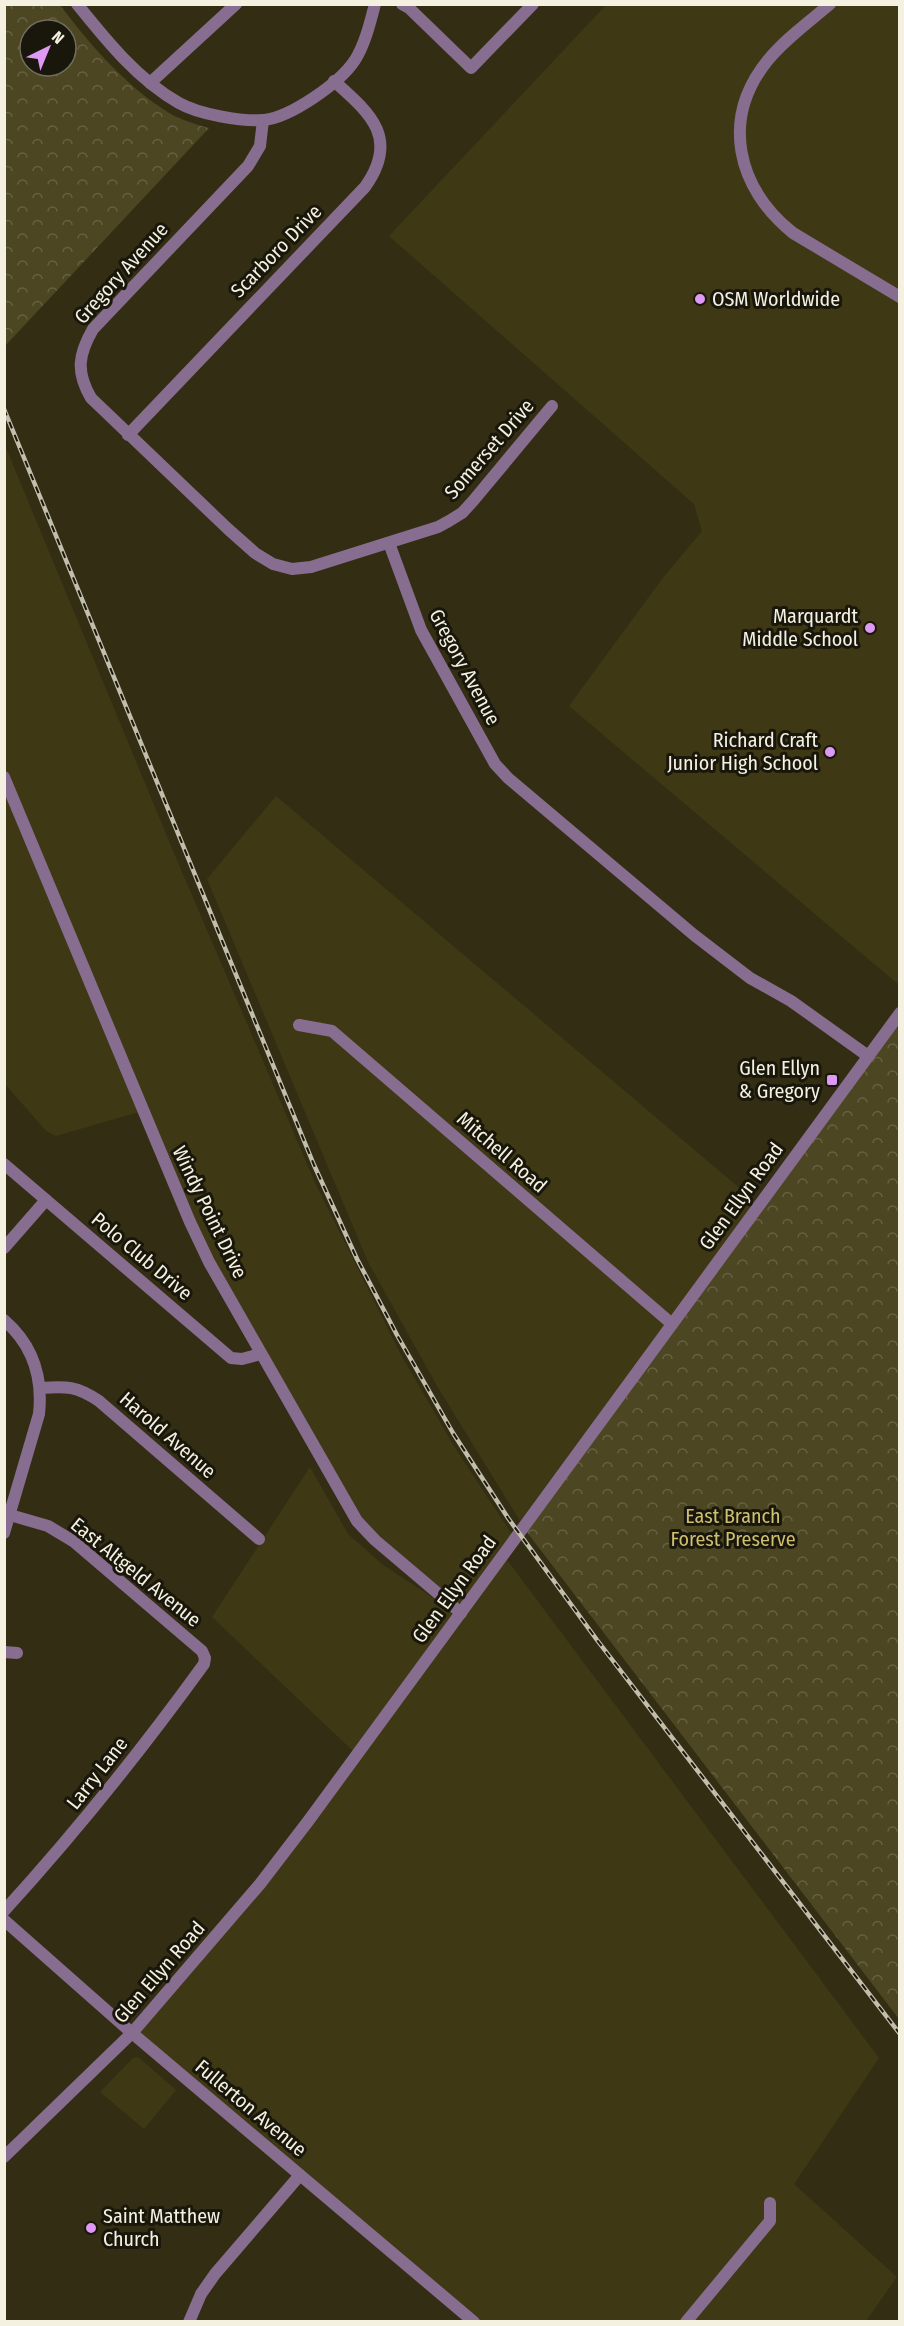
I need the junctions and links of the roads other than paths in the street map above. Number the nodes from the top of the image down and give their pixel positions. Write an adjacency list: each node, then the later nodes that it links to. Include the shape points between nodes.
1 (236, 4): 8 (street)
2 (375, 4): 7 (street, via 354,62)
3 (402, 4): 4 (street, via 471,68)
4 (532, 4)
5 (830, 4): 10 (street, via 781,46 757,75 747,97 740,131 743,160 760,200 778,220)
6 (78, 5): 8 (street)
7 (334, 81): 9 (street, via 297,107); 12 (street, Scarboro Drive, via 365,109 375,124 380,148 372,176)
8 (150, 83): 9 (street, via 180,104 209,113)
9 (263, 120): 12 (street, Gregory Avenue, via 260,146 248,166 93,329 86,342 80,368 84,385 91,398)
10 (900, 297)
11 (552, 406): 13 (street, Somerset Drive, via 462,513 438,527)
12 (128, 435): 13 (street, Gregory Avenue, via 236,537 273,564 292,569 311,567)
13 (389, 543): 17 (street, Gregory Avenue, via 421,630 495,764 508,778 694,935 750,978 791,1001)
14 (4, 777): 23 (street, Windy Point Drive, via 170,1179)
15 (900, 1013): 17 (street, Glen Ellyn Road)
16 (299, 1025): 22 (street, Mitchell Road, via 332,1031)
17 (868, 1056): 22 (street, Glen Ellyn Road)
18 (4, 1164): 19 (street, Polo Club Drive)
19 (46, 1200): 20 (street); 23 (street, Polo Club Drive, via 231,1358)
20 (4, 1248)
21 (9, 1324): 24 (street, via 32,1355)
22 (672, 1324): 28 (street, Glen Ellyn Road)
23 (261, 1354): 28 (street, Windy Point Drive, via 357,1521)
24 (41, 1388): 25 (street, via 39,1414); 27 (street, Harold Avenue, via 65,1386 83,1390 99,1401)
25 (10, 1515): 26 (street); 29 (street, East Altgeld Avenue, via 48,1526 73,1541)
26 (4, 1533)
27 (259, 1539)
28 (461, 1613): 32 (street, Glen Ellyn Road, via 260,1884)
29 (202, 1651): 30 (street, Larry Lane, via 204,1664 124,1773)
30 (4, 1911)
31 (4, 1920): 32 (street, Fullerton Avenue)
32 (132, 2033): 33 (street, Glen Ellyn Road); 34 (street, Fullerton Avenue)
33 (4, 2157)
34 (300, 2175): 36 (street, via 215,2274); 37 (street, Fullerton Avenue)
35 (770, 2203): 38 (street, via 770,2220)
36 (189, 2322)
37 (474, 2322)
38 (686, 2322)

